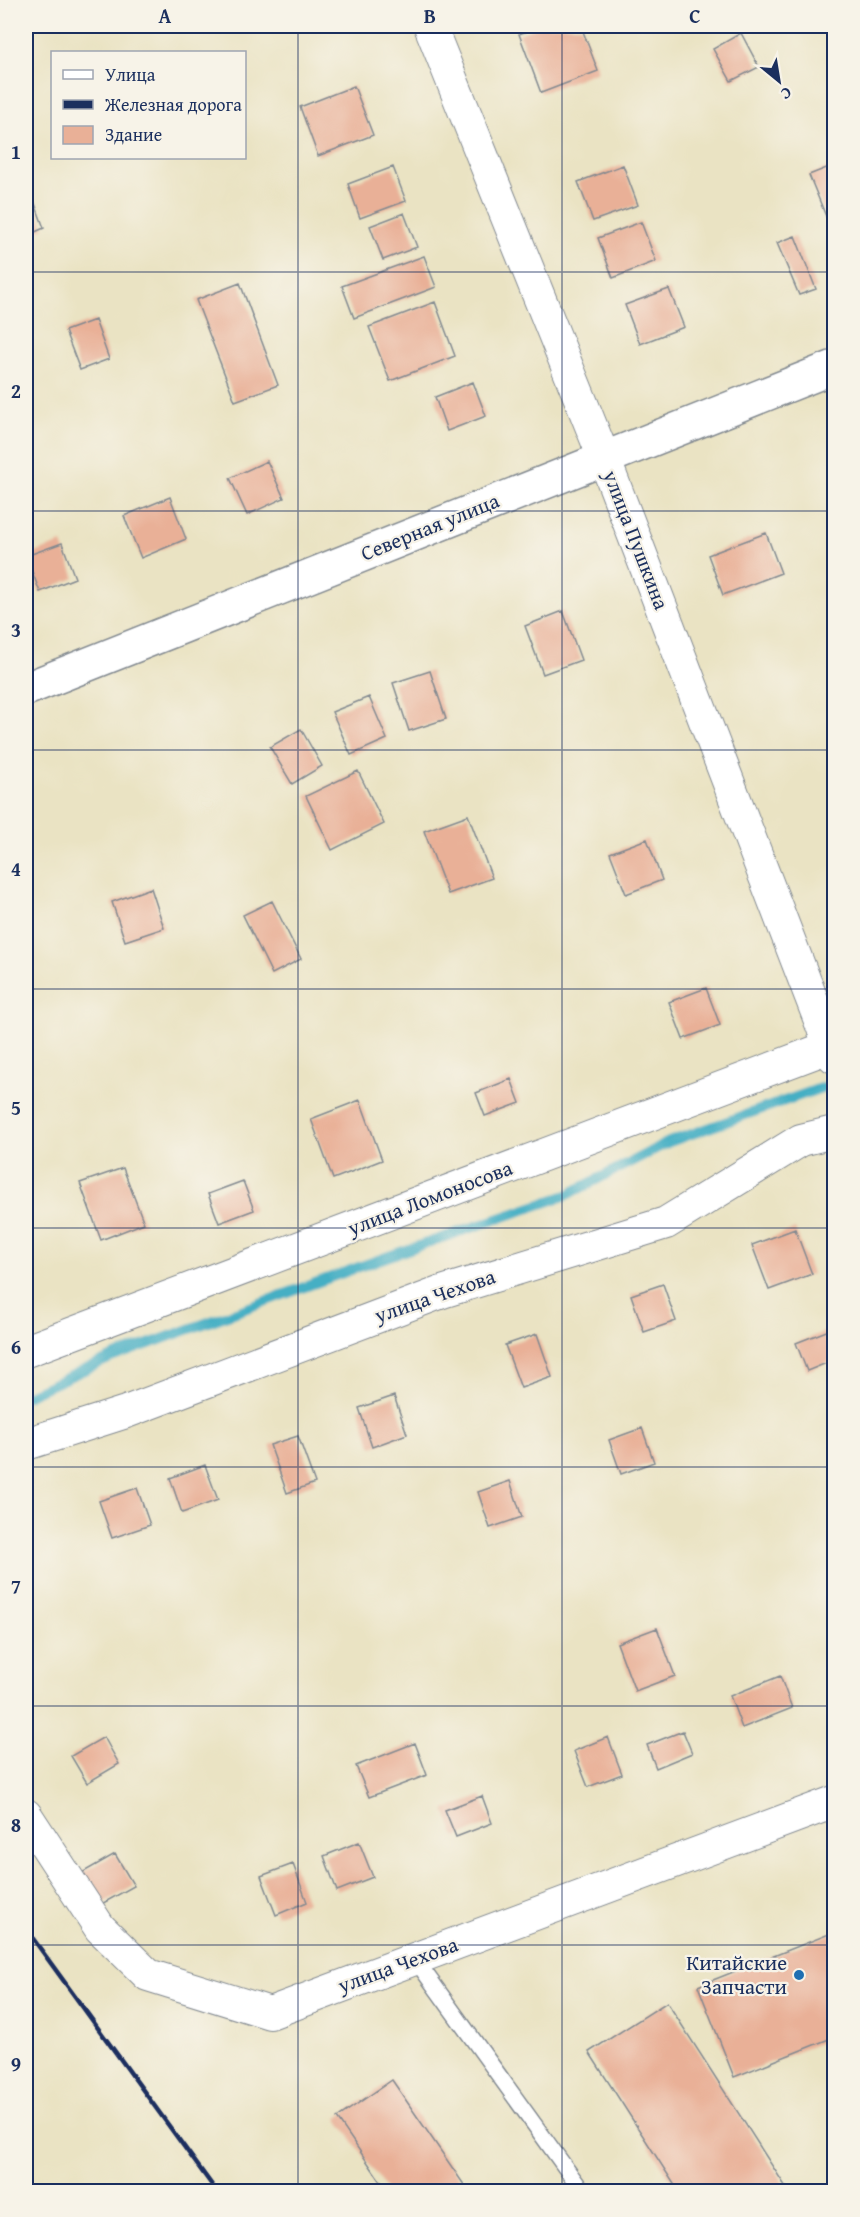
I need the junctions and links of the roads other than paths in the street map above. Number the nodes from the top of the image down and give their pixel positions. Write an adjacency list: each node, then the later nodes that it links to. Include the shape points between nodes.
1 (430, 26): 3 (street, улица Пушкина)
2 (834, 367): 3 (main road, Северная улица)
3 (604, 458): 4 (main road, Северная улица); 5 (street, улица Пушкина)
4 (26, 689)
5 (833, 1050): 7 (street, улица Ломоносова)
6 (834, 1132): 8 (street, улица Чехова, via 801,1140 666,1223 442,1292 126,1412)
7 (26, 1351)
8 (26, 1444)
9 (834, 1802): 11 (street, улица Чехова)
10 (26, 1815): 11 (street, улица Чехова, via 100,1928 148,1975 270,2013)
11 (415, 1959): 12 (lane)
12 (583, 2192)

